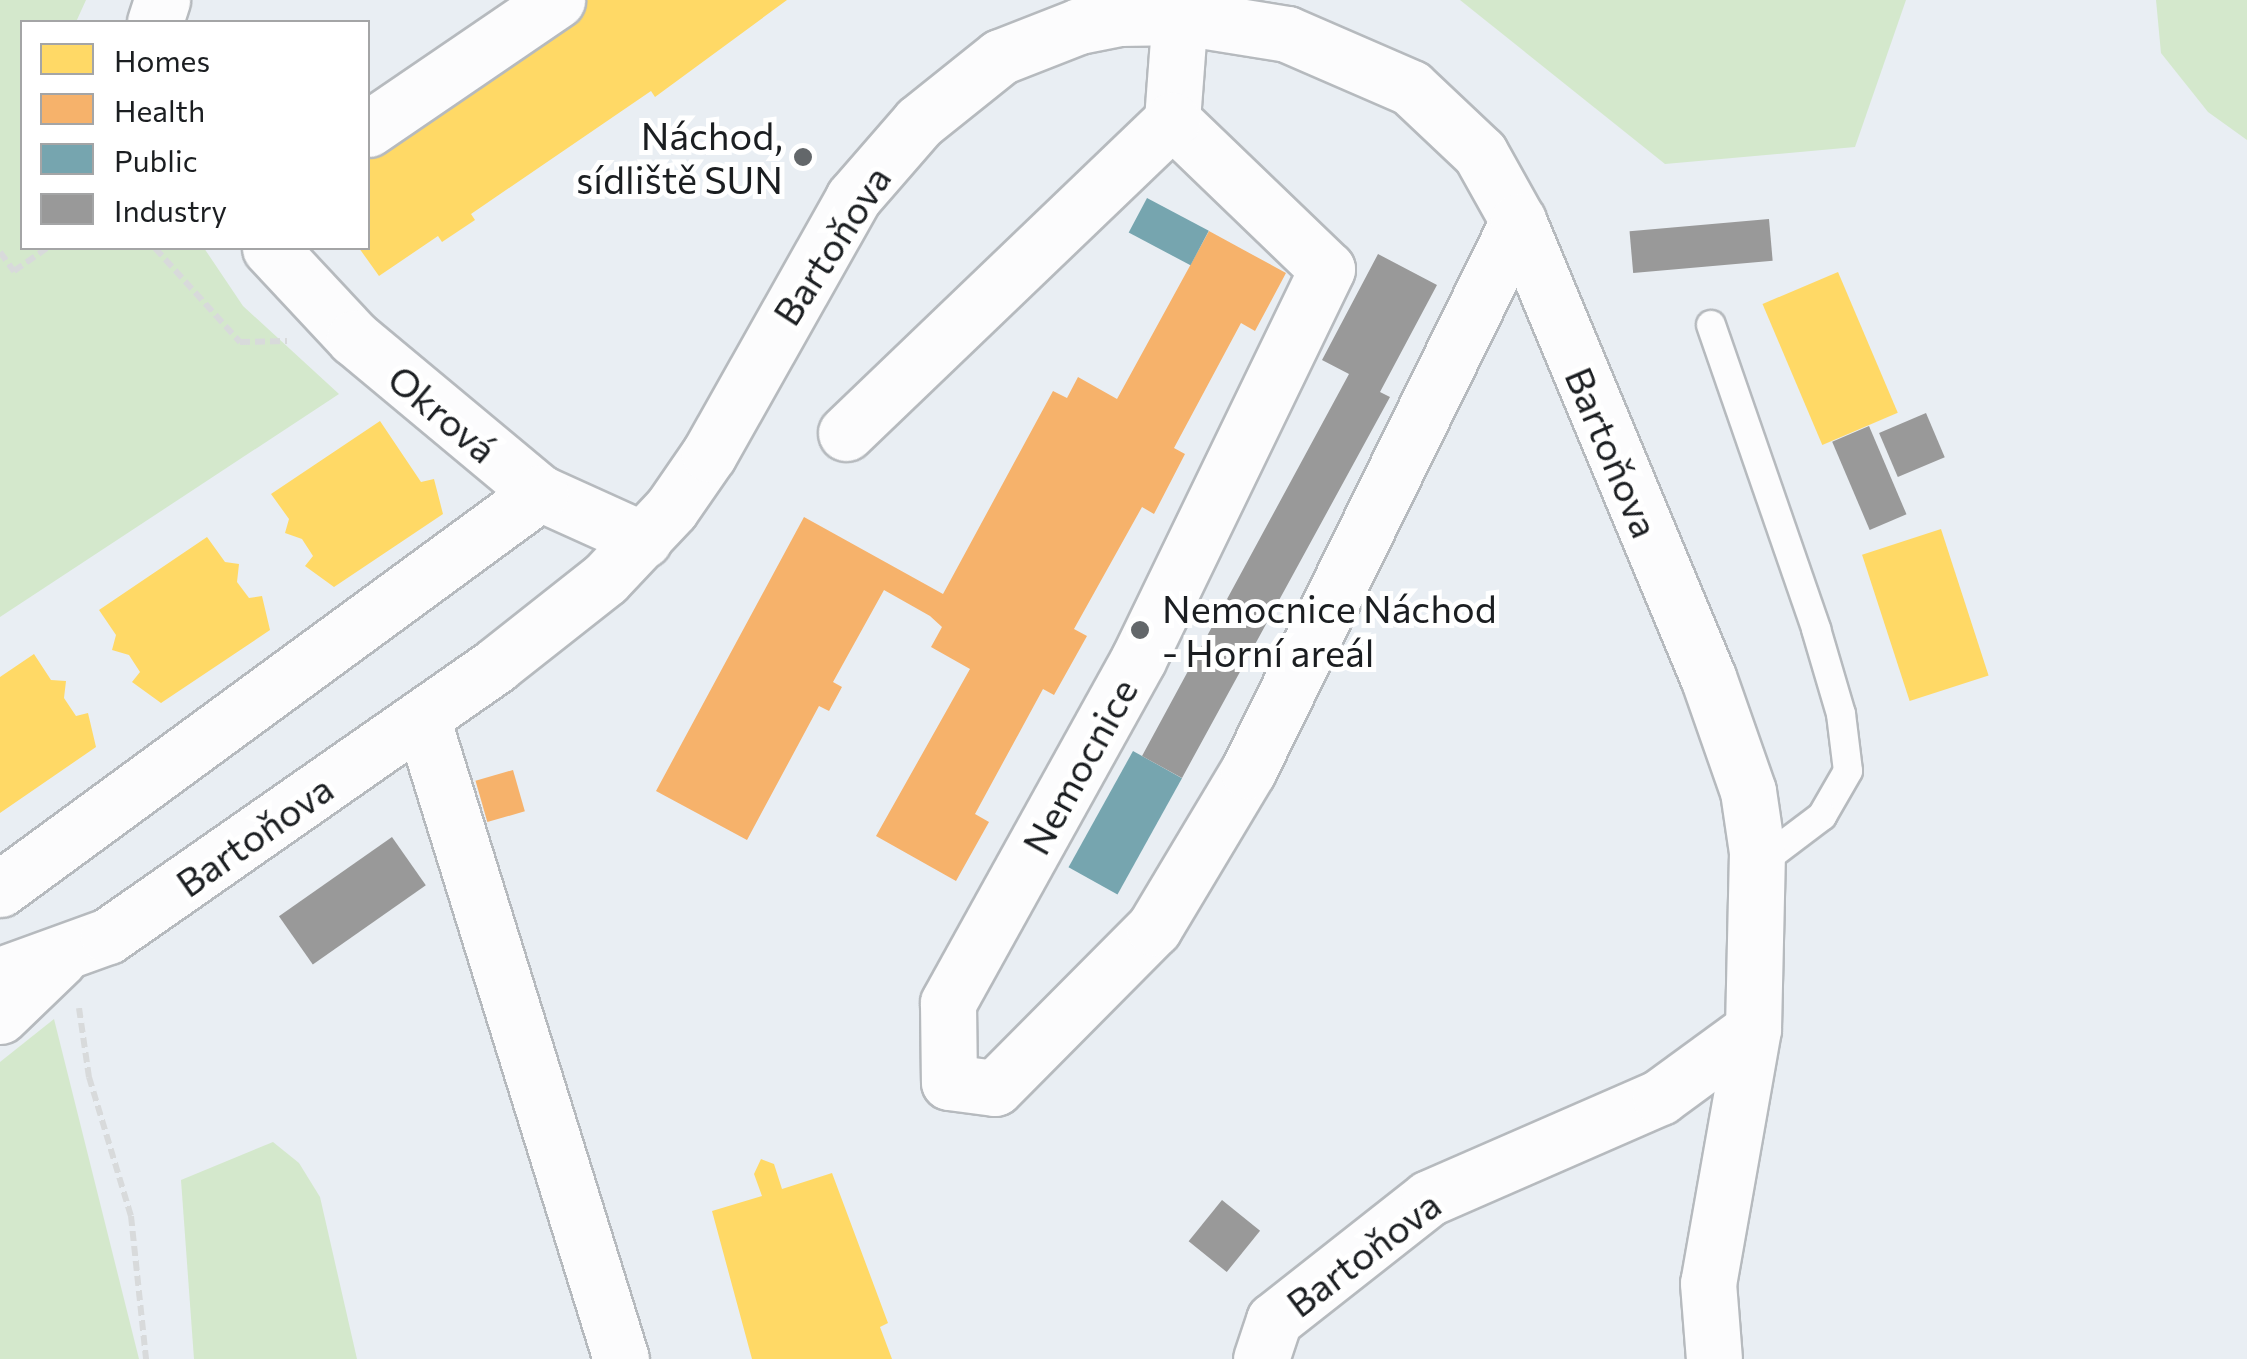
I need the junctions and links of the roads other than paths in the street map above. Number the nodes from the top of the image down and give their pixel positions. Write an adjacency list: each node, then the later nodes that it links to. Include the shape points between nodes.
1 (557, 0): 4 (street)
2 (1181, 8): 3 (street); 5 (street, Bartoňova, via 1287,34 1410,88 1471,142); 10 (street, Bartoňova, via 1078,26 1023,46 919,122 820,248 708,454)
3 (1172, 120): 5 (street, Nemocnice, via 1327,270 1138,660 948,1003 949,1082 995,1088 1154,928 1248,771); 8 (street)
4 (370, 129)
5 (1518, 222): 12 (street, Bartoňova, via 1715,695 1748,791)
6 (272, 250): 9 (street, Okrová, via 354,338)
7 (1711, 326): 12 (lane, via 1816,629 1841,714 1848,771 1822,816)
8 (846, 433)
9 (540, 494): 10 (street, Okrová); 13 (street)
10 (644, 540): 11 (street, Bartoňova, via 563,614)
11 (422, 718): 14 (street, Bartoňova, via 174,892); 18 (street)
12 (1756, 866): 17 (street, Bartoňova)
13 (0, 889)
14 (60, 958): 15 (street, Bartoňova); 16 (street)
15 (0, 975)
16 (0, 1016)
17 (1754, 1029): 19 (street, Bartoňova, via 1660,1098 1428,1198 1274,1320); 20 (street, Bartoňova, via 1708,1283)
18 (621, 1359)
19 (1262, 1359)
20 (1714, 1359)

